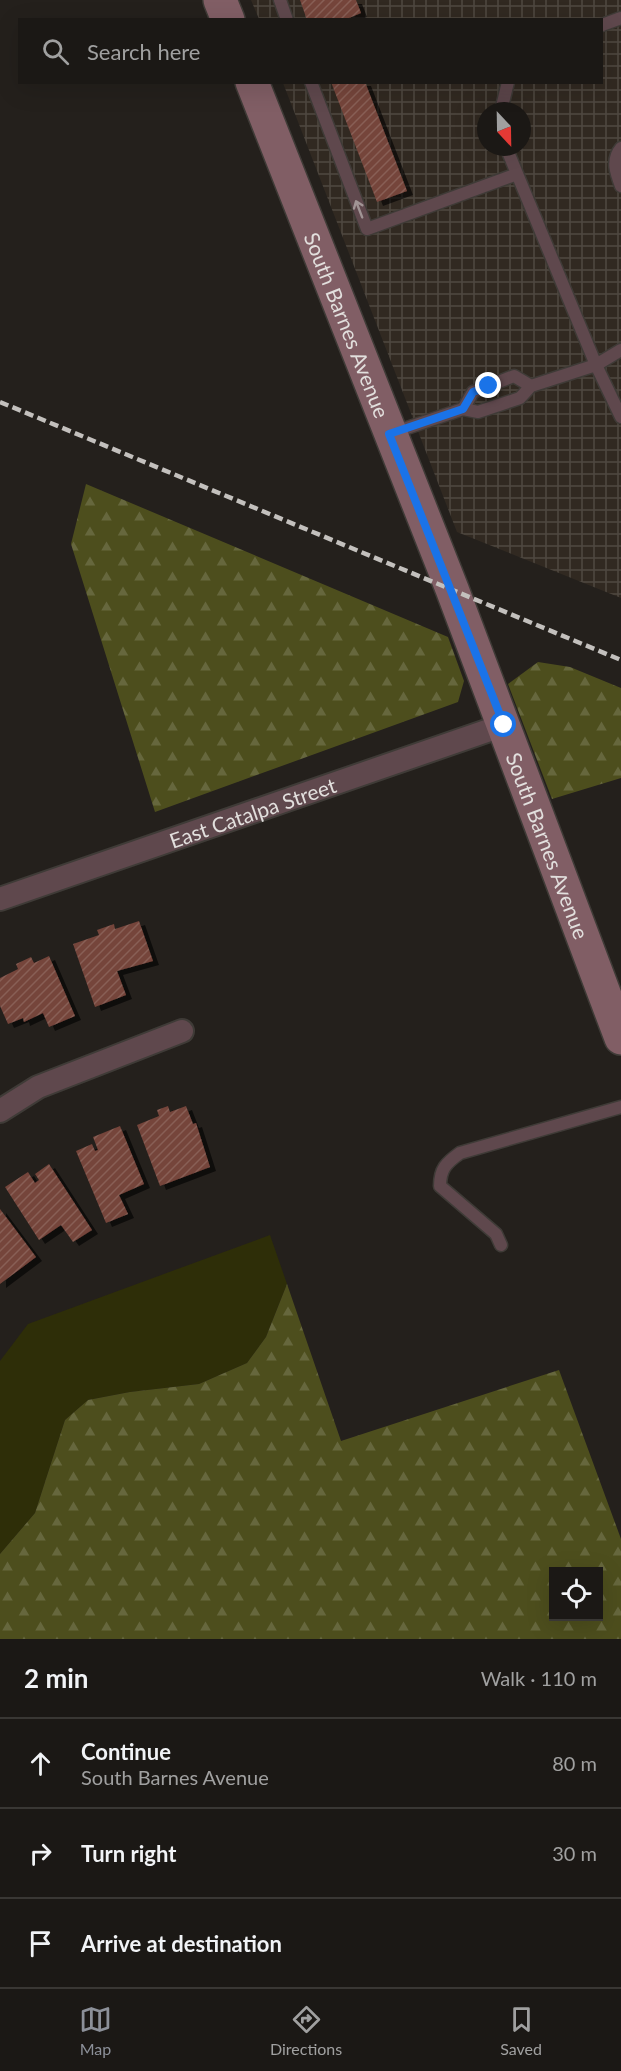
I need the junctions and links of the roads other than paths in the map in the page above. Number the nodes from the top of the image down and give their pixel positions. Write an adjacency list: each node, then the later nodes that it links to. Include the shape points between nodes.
1 (220, 0): 3 (street)
2 (280, 0): 4 (lane)
3 (227, 18)
4 (286, 18)
5 (621, 18): 6 (lane)
6 (603, 25)
7 (253, 84): 20 (street, South Barnes Avenue)
8 (312, 84): 13 (lane, one-way to 8, via 367,229)
9 (508, 84): 10 (lane)
10 (503, 102)
11 (621, 148): 14 (lane, via 615,170)
12 (510, 156): 13 (lane)
13 (518, 174): 16 (lane)
14 (621, 186)
15 (621, 351): 16 (lane)
16 (596, 364): 17 (lane); 19 (lane)
17 (531, 386): 18 (lane, via 520,398 478,412); 18 (lane, via 514,376 473,392)
18 (463, 409): 20 (lane)
19 (621, 417)
20 (389, 434): 21 (street, South Barnes Avenue)
21 (504, 725): 22 (street, East Catalpa Street); 24 (street, South Barnes Avenue)
22 (0, 899)
23 (182, 1031): 26 (street, via 38,1087)
24 (621, 1038)
25 (621, 1107): 27 (lane, via 460,1153 446,1163 440,1174 440,1186 496,1234)
26 (0, 1111)
27 (501, 1245)

